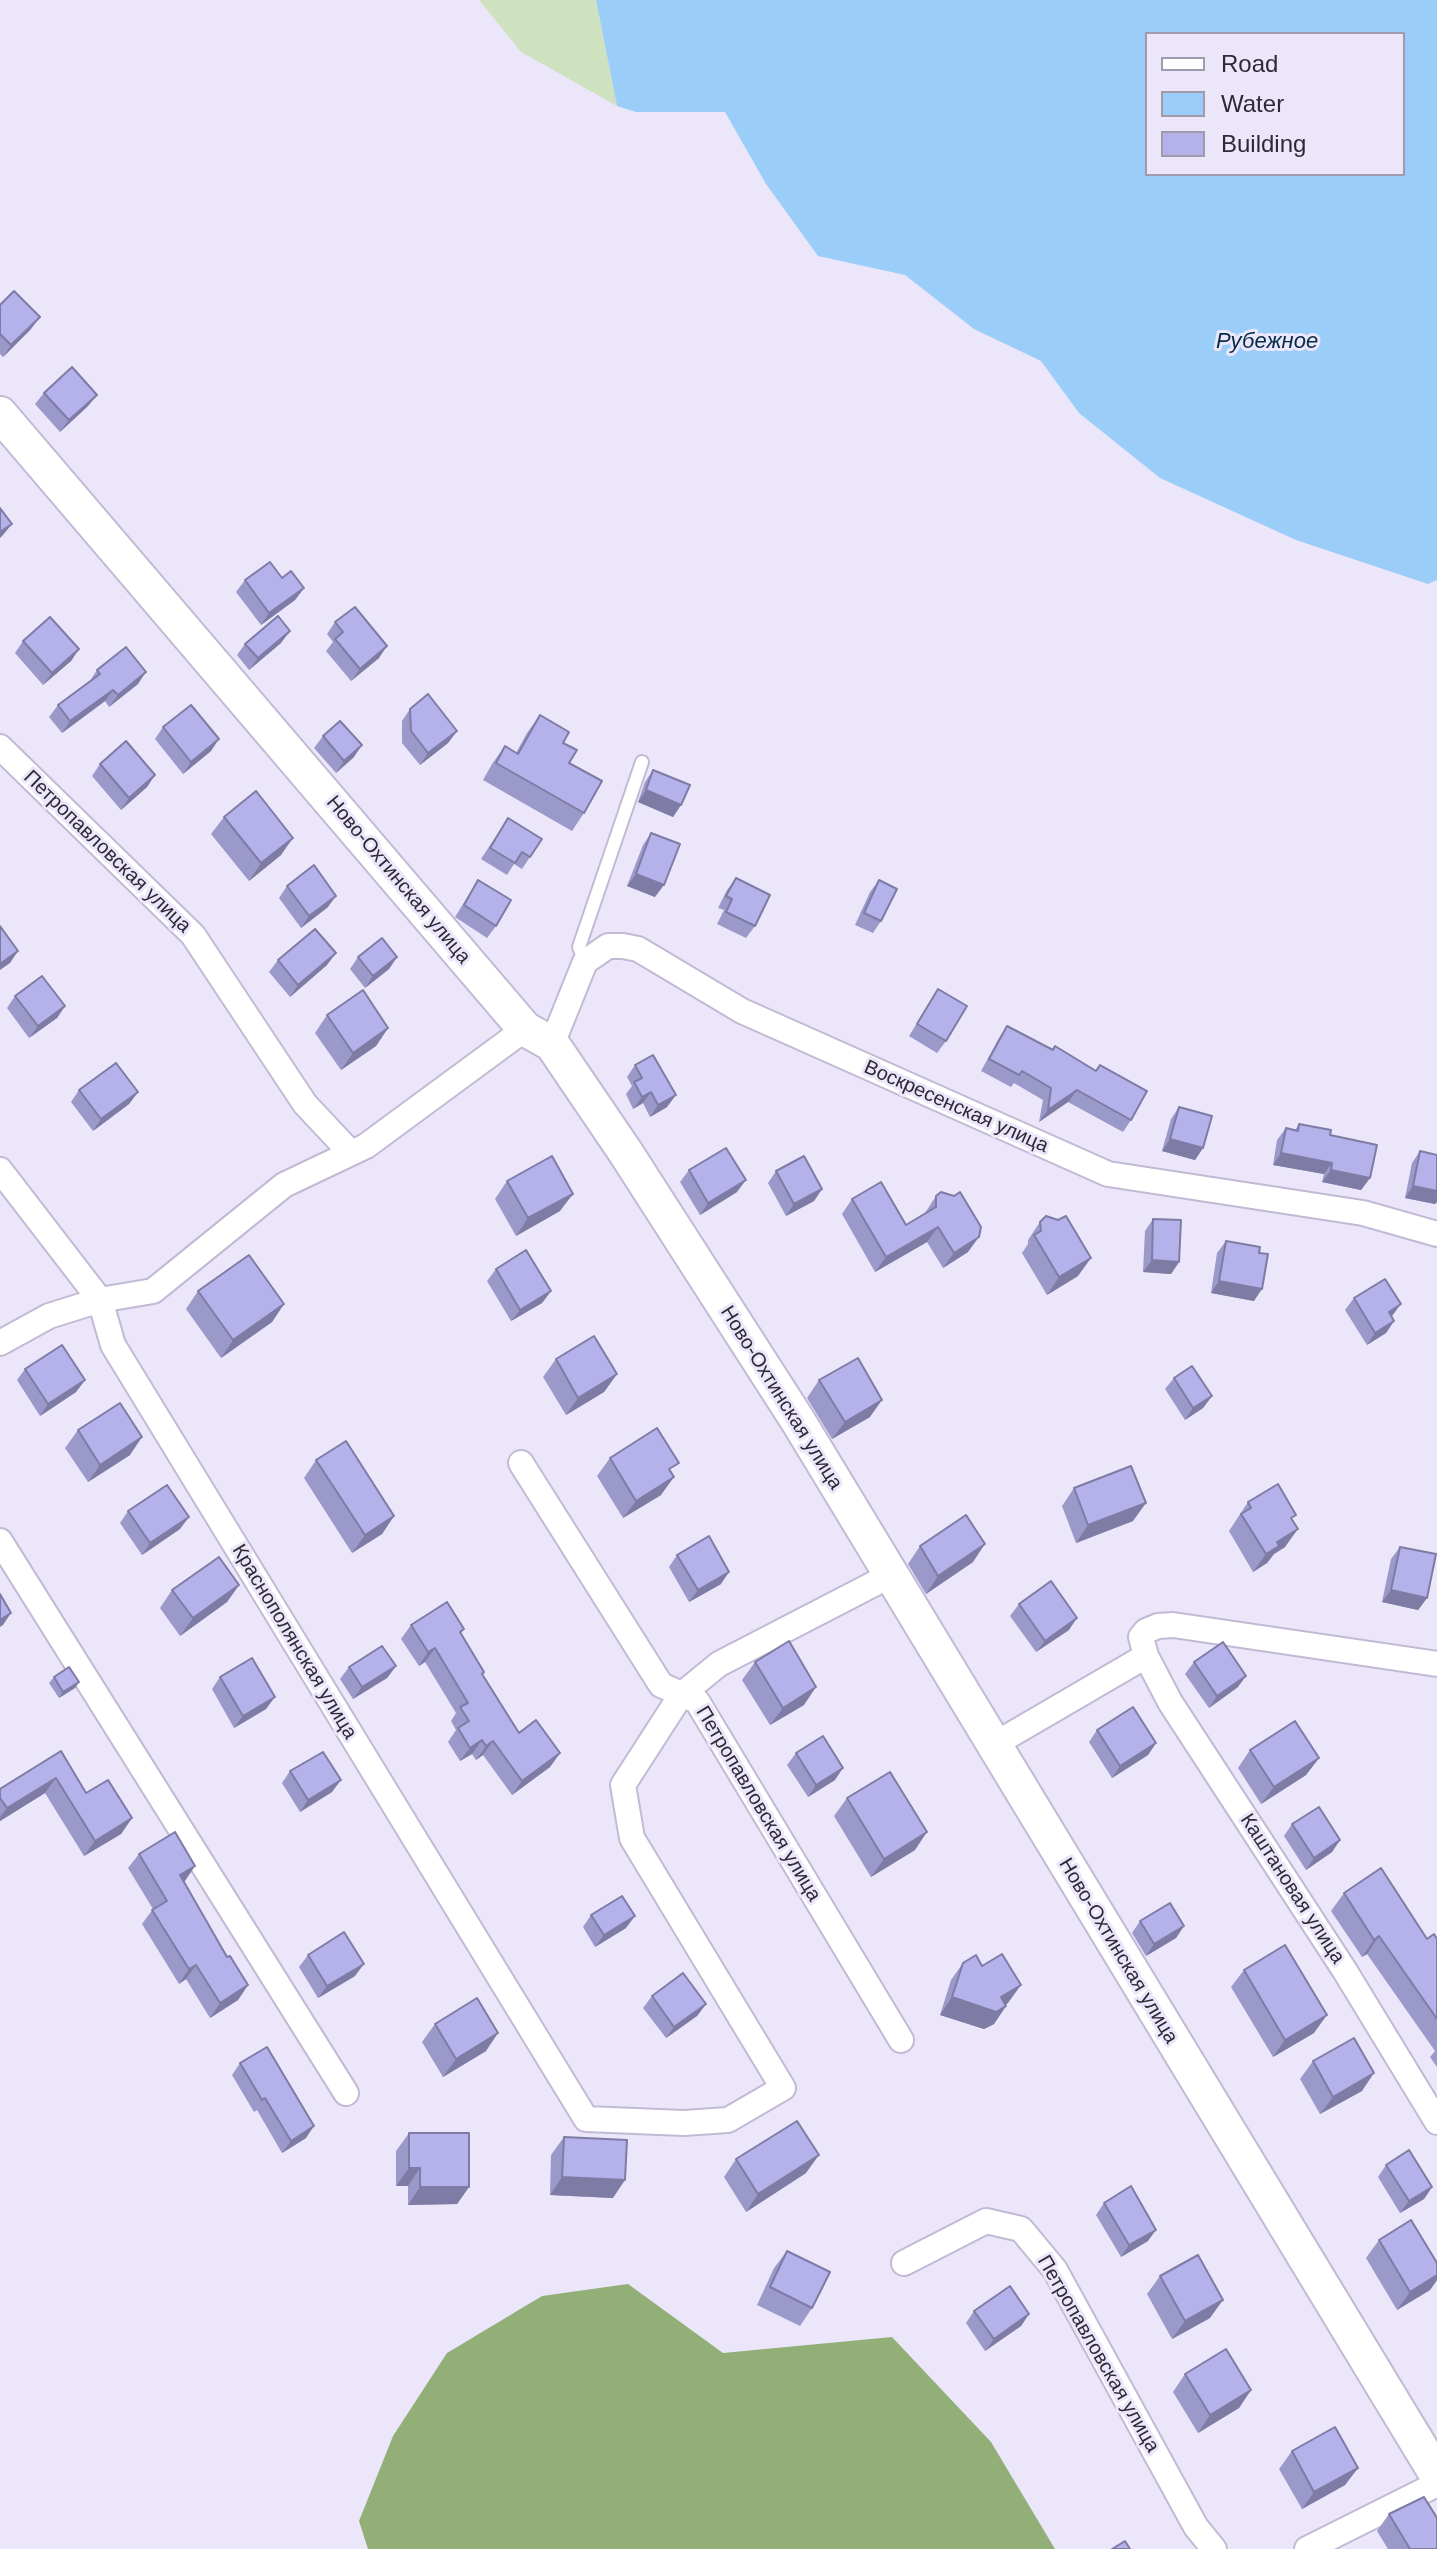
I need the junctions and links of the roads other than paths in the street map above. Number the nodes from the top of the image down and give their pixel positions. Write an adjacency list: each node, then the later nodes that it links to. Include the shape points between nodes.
1 (0, 414): 5 (street, Ново-Охтинская улица)
2 (0, 747): 6 (street, Петропавловская улица, via 193,935 305,1104)
3 (642, 762): 4 (lane, via 579,947)
4 (585, 962): 5 (street); 8 (street, Воскресенская улица, via 608,946 638,949 742,1011 1108,1174 1363,1213)
5 (539, 1036): 6 (street); 13 (street, Ново-Охтинская улица, via 626,1153)
6 (351, 1153): 9 (street, via 284,1185 153,1291)
7 (0, 1170): 9 (street, Краснополянская улица)
8 (1437, 1234)
9 (100, 1300): 10 (street, via 49,1316); 16 (street, Краснополянская улица, via 113,1345 586,2119 728,2120 783,2088 632,1838 623,1785)
10 (0, 1343)
11 (521, 1463): 16 (street, Петропавловская улица, via 661,1685)
12 (0, 1541): 19 (street)
13 (891, 1575): 16 (street, via 719,1664); 17 (street, Ново-Охтинская улица)
14 (1146, 1656): 15 (street, via 1141,1637 1146,1631 1173,1625); 17 (street); 20 (street, Каштановая улица, via 1170,1702)
15 (1437, 1664)
16 (681, 1695): 18 (street, Петропавловская улица, via 697,1701)
17 (995, 1744): 22 (street, Ново-Охтинская улица)
18 (901, 2040)
19 (346, 2093)
20 (1437, 2122)
21 (904, 2263): 24 (street, Петропавловская улица, via 986,2221 1021,2229 1055,2270 1196,2527)
22 (1437, 2475)
23 (1437, 2484): 25 (street)
24 (1214, 2549)
25 (1307, 2549)

